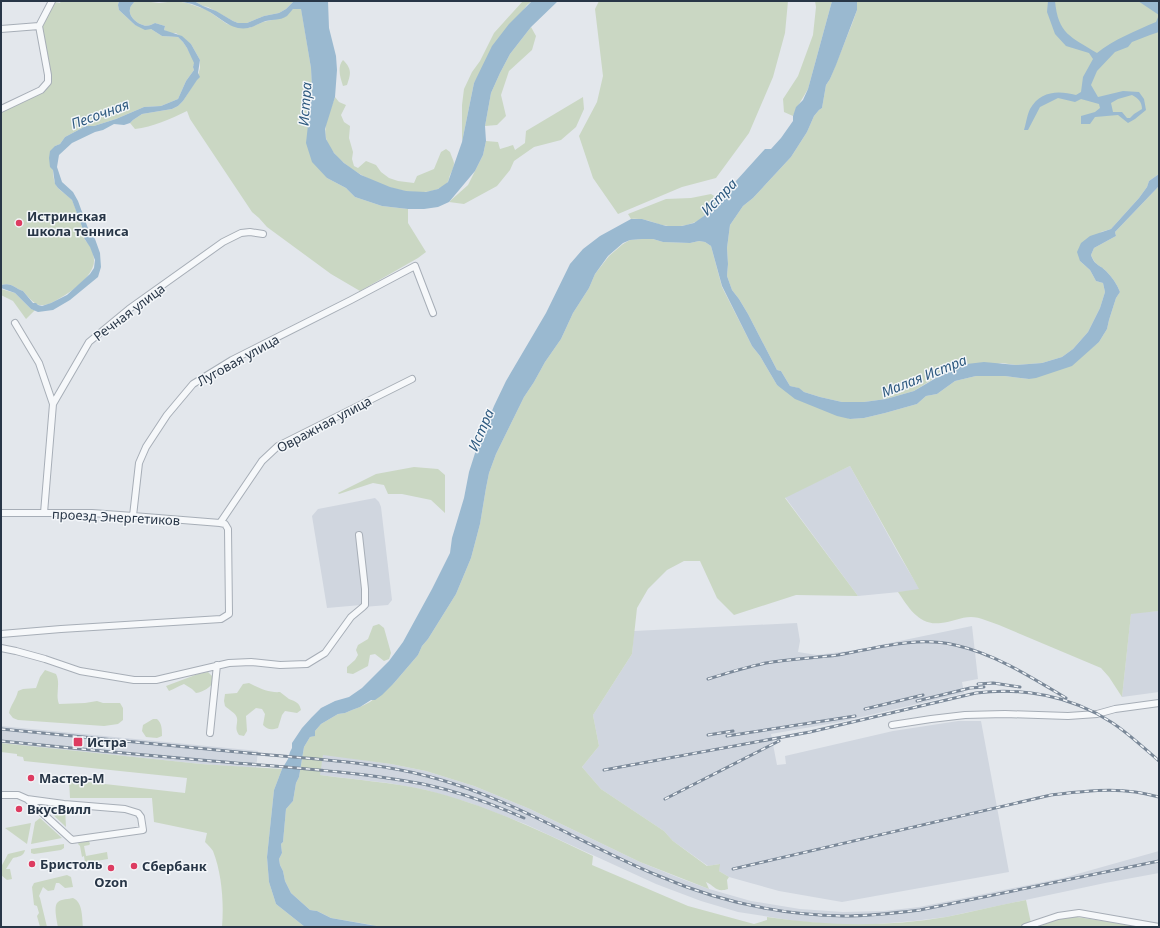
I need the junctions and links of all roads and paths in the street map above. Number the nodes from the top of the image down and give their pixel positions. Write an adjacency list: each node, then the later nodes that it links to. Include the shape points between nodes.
1 (52, 1): 2 (street)
2 (39, 26): 3 (street); 4 (street, via 48,82 41,90)
3 (1, 29)
4 (1, 109)
5 (263, 234): 9 (street, Речная улица, via 241,233 223,242 104,329 89,342)
6 (433, 313): 12 (street, Луговая улица, via 415,266 232,360 193,384 167,415 146,447 139,463)
7 (15, 323): 9 (street, via 40,363)
8 (412, 379): 13 (street, Овражная улица, via 278,446 262,461)
9 (53, 404): 11 (street, Речная улица)
10 (1, 513): 11 (street, проезд Энергетиков)
11 (44, 513): 12 (street, проезд Энергетиков)
12 (133, 516): 13 (street, проезд Энергетиков)
13 (220, 523): 15 (street, via 228,529 229,614 221,619)
14 (359, 535): 17 (street, via 365,589 364,605 351,617 325,653 307,664 251,662)
15 (1, 634)
16 (1, 648): 17 (street, via 80,671 134,680 156,680)
17 (217, 665): 20 (street)
18 (1159, 703): 19 (street, via 1097,714 965,716)
19 (892, 725)
20 (210, 733)
21 (1, 795): 22 (street, via 18,795)
22 (27, 799): 22 (street, via 72,840 143,830 138,812)
23 (1025, 927): 24 (street, via 1058,916 1079,913)
24 (1159, 927)

